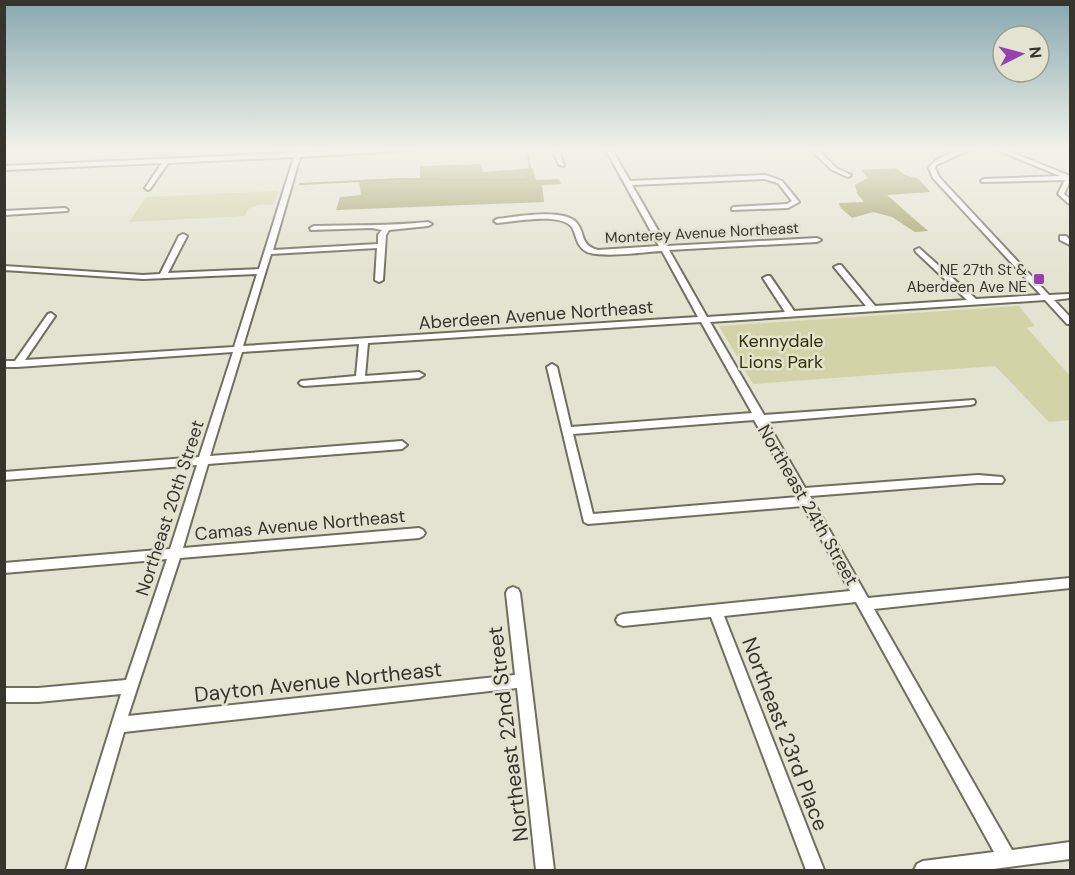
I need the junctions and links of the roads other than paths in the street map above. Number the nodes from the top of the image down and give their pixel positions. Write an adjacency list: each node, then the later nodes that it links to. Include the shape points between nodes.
1 (287, 191): 21 (street, Northeast 20th Street)
2 (633, 191): 19 (street, Northeast 24th Street)
3 (787, 191): 7 (street, via 794,203)
4 (948, 191): 29 (street)
5 (1063, 191): 6 (street, via 1061,194)
6 (1071, 202)
7 (734, 208)
8 (65, 210): 9 (street)
9 (4, 213)
10 (497, 220): 19 (street, Monterey Avenue Northeast, via 567,220 588,250)
11 (428, 224): 13 (street)
12 (314, 228): 13 (street)
13 (387, 228): 18 (street, via 382,232)
14 (183, 236): 25 (street)
15 (1063, 238): 17 (street)
16 (817, 240): 19 (street, Monterey Avenue Northeast)
17 (1071, 243)
18 (381, 246): 21 (street); 27 (street)
19 (665, 248): 34 (street, Northeast 24th Street)
20 (919, 250): 30 (street)
21 (268, 252): 24 (street, Northeast 20th Street)
22 (838, 267): 31 (street)
23 (4, 268): 25 (street)
24 (262, 271): 25 (street); 37 (street, Northeast 20th Street)
25 (162, 277)
26 (767, 278): 32 (street)
27 (379, 280)
28 (1071, 296): 29 (street, Aberdeen Avenue Northeast)
29 (1048, 298): 30 (street, Aberdeen Avenue Northeast); 35 (street)
30 (975, 303): 31 (street, Aberdeen Avenue Northeast)
31 (873, 309): 32 (street, Aberdeen Avenue Northeast)
32 (792, 315): 34 (street, Aberdeen Avenue Northeast)
33 (51, 316): 39 (street)
34 (704, 320): 36 (street, Aberdeen Avenue Northeast); 45 (street, Northeast 24th Street)
35 (1071, 322)
36 (364, 342): 37 (street, Aberdeen Avenue Northeast); 42 (street)
37 (237, 351): 39 (street, Aberdeen Avenue Northeast); 48 (street, Northeast 20th Street)
38 (4, 364): 39 (street, Aberdeen Avenue Northeast)
39 (17, 364)
40 (552, 367): 46 (street)
41 (419, 375): 42 (street)
42 (360, 379): 43 (street)
43 (303, 383)
44 (970, 402): 45 (street)
45 (758, 417): 46 (street); 51 (street, Northeast 24th Street)
46 (567, 431): 51 (street, via 588,519)
47 (402, 445): 48 (street)
48 (204, 459): 49 (street); 53 (street, Northeast 20th Street)
49 (4, 476)
50 (998, 480): 51 (street)
51 (803, 497): 57 (street, Northeast 24th Street)
52 (419, 533): 53 (street, Camas Avenue Northeast)
53 (175, 553): 54 (street, Camas Avenue Northeast); 61 (street, Northeast 20th Street)
54 (4, 568)
55 (1071, 583): 57 (street)
56 (513, 593): 60 (street, Northeast 22nd Street)
57 (862, 600): 58 (street); 65 (street, Northeast 24th Street)
58 (716, 612): 59 (street); 68 (street, Northeast 23rd Place)
59 (622, 620)
60 (523, 681): 63 (street, Dayton Avenue Northeast); 67 (street, Northeast 22nd Street)
61 (131, 686): 62 (street); 63 (street, Northeast 20th Street)
62 (4, 695)
63 (118, 725): 66 (street, Northeast 20th Street)
64 (1071, 851): 65 (street)
65 (1000, 864): 69 (street)
66 (75, 870)
67 (545, 870)
68 (815, 870)
69 (923, 870)

